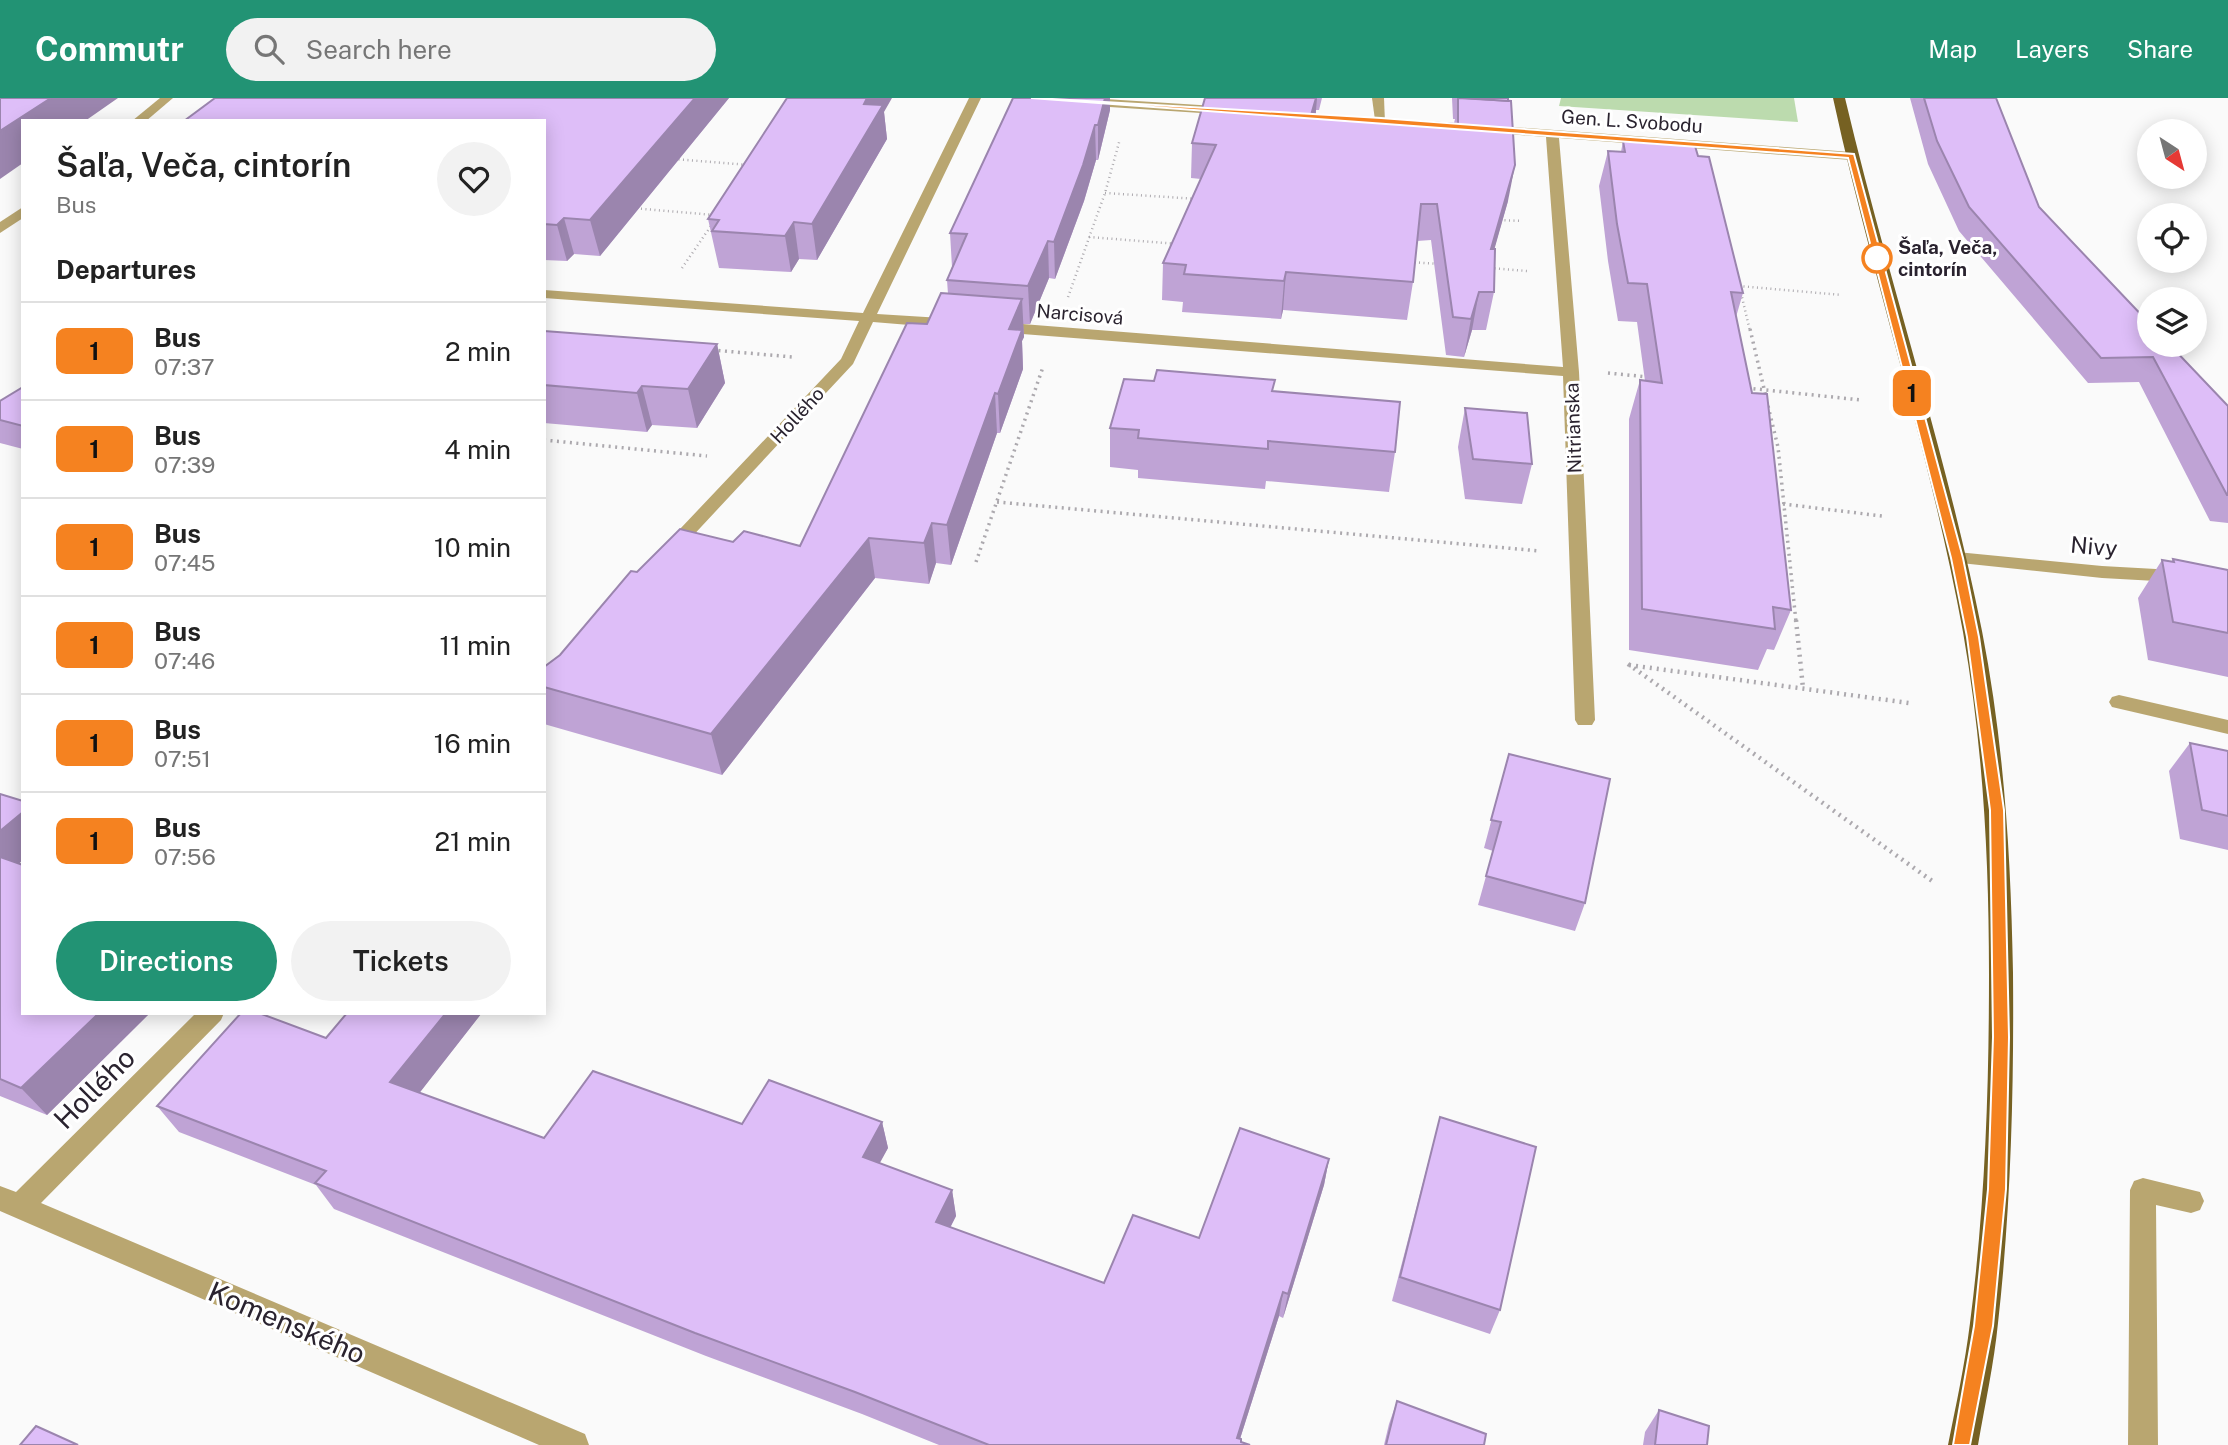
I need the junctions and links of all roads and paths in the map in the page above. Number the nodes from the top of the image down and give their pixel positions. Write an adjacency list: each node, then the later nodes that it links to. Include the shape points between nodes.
1 (167, 98): 7 (street)
2 (975, 98): 31 (street, Hollého)
3 (1034, 98): 6 (street)
4 (1378, 98): 8 (street, via 1388,121)
5 (1839, 98): 12 (main road)
6 (1242, 111)
7 (141, 119)
8 (1367, 119)
9 (1477, 128): 11 (street, Gen. L. Svobodu)
10 (1121, 134): 15 (path)
11 (1552, 135): 12 (street, Gen. L. Svobodu); 20 (street, Nitrianska)
12 (1851, 156): 47 (main road)
13 (670, 159): 14 (path, via 753,165)
14 (746, 175)
15 (1105, 193): 16 (path); 22 (path)
16 (1201, 200)
17 (625, 207): 28 (path, via 718,215)
18 (21, 213): 21 (street)
19 (1489, 219): 20 (path)
20 (1558, 223): 27 (street, Nitrianska)
21 (0, 229)
22 (1089, 237): 23 (path); 32 (path)
23 (1187, 245)
24 (1409, 262): 25 (path)
25 (1451, 265)
26 (1479, 267): 27 (path)
27 (1562, 274): 35 (street, Nitrianska)
28 (676, 277)
29 (546, 294): 31 (street, Narcisová)
30 (1842, 295): 39 (path, via 1739,286)
31 (870, 317): 32 (street, Narcisová); 48 (street, Hollého, via 848,361)
32 (1055, 332): 35 (street, Narcisová); 43 (path)
33 (710, 349): 34 (path)
34 (793, 357)
35 (1571, 372): 46 (street, Nitrianska)
36 (1603, 372): 37 (path)
37 (1657, 378)
38 (1737, 387): 39 (path)
39 (1764, 390): 40 (path); 44 (path, via 1778,447)
40 (1861, 400)
41 (546, 440): 42 (path)
42 (719, 457)
43 (997, 502): 46 (path); 49 (path)
44 (1783, 504): 45 (path); 51 (path)
45 (1882, 516)
46 (1578, 555): 54 (street, Nitrianska)
47 (1957, 558): 50 (street, Nivy); 61 (main road, via 1997,810 2001,916 1997,1189 1983,1326)
48 (659, 562)
49 (976, 562)
50 (2228, 579)
51 (1803, 688): 53 (path); 56 (path, via 1628,664)
52 (2119, 702): 55 (street)
53 (1909, 703)
54 (1585, 720)
55 (2228, 727)
56 (1935, 883)
57 (210, 1015): 59 (street, Hollého)
58 (2191, 1200): 62 (street, via 2143,1190)
59 (10, 1202): 60 (street, Komenského)
60 (574, 1445)
61 (1963, 1445)
62 (2143, 1445)

